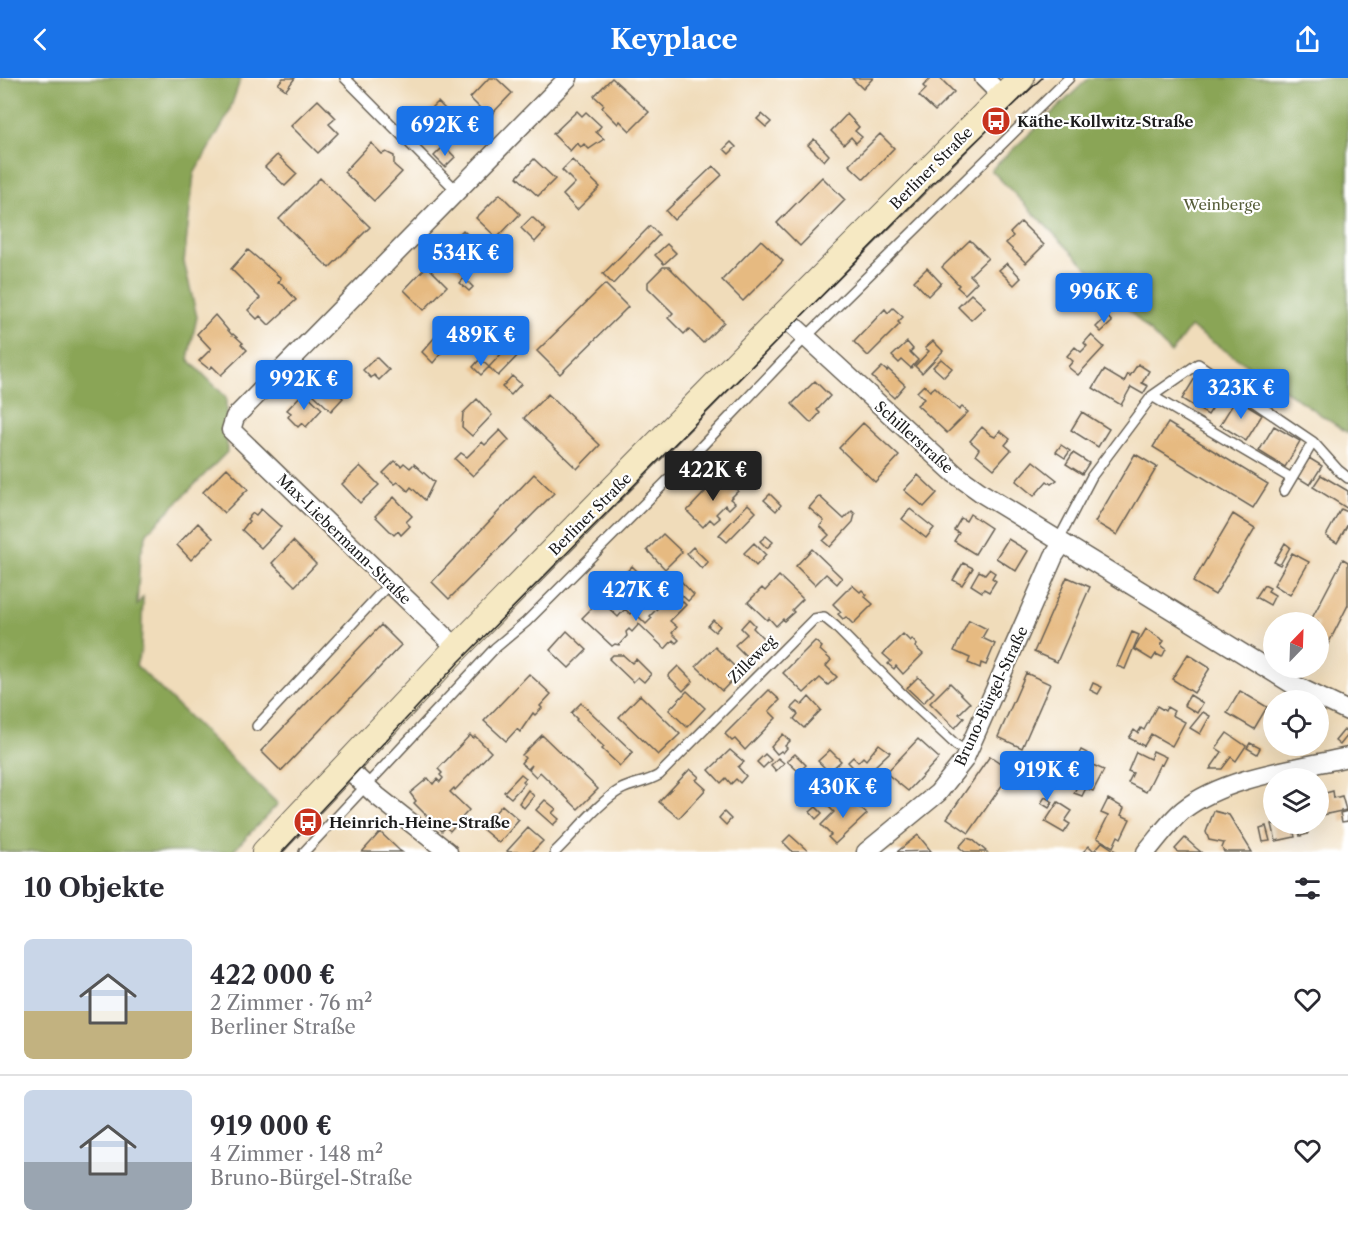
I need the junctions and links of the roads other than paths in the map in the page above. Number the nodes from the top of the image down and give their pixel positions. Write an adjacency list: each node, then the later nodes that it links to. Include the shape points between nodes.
1 (345, 78): 7 (lane)
2 (568, 78): 7 (street)
3 (984, 78): 6 (street)
4 (1021, 78): 6 (street, Berliner Straße)
5 (1069, 78): 9 (lane, Berliner Straße)
6 (1002, 96): 8 (street, Berliner Straße)
7 (457, 191): 16 (street, Max-Liebermann-Straße, via 235,417 231,430)
8 (783, 316): 9 (street, Schillerstraße); 17 (street, Berliner Straße)
9 (805, 338): 15 (street, Schillerstraße, via 955,474); 23 (lane, Berliner Straße, via 526,622 495,648)
10 (1152, 396): 11 (lane, via 1198,364); 12 (lane); 15 (lane, via 1092,476)
11 (1312, 442): 12 (lane); 13 (lane)
12 (1291, 478): 14 (lane)
13 (1348, 478)
14 (1284, 491)
15 (1060, 543): 18 (street, Schillerstraße, via 1294,686); 20 (street, Bruno-Bürgel-Straße)
16 (390, 583): 17 (street, Max-Liebermann-Straße); 19 (lane)
17 (457, 648): 22 (street, Berliner Straße)
18 (1348, 711)
19 (257, 726)
20 (968, 752): 27 (lane, Zilleweg, via 900,693 835,626 824,617 814,619 659,775 610,797); 28 (street, Bruno-Bürgel-Straße, via 938,794)
21 (1348, 758): 29 (street, via 1216,790 1181,812)
22 (346, 766): 23 (street); 25 (street, Berliner Straße)
23 (367, 786): 24 (lane, Berliner Straße); 26 (street)
24 (305, 851)
25 (265, 852)
26 (448, 852)
27 (555, 852)
28 (866, 852)
29 (1146, 852)

